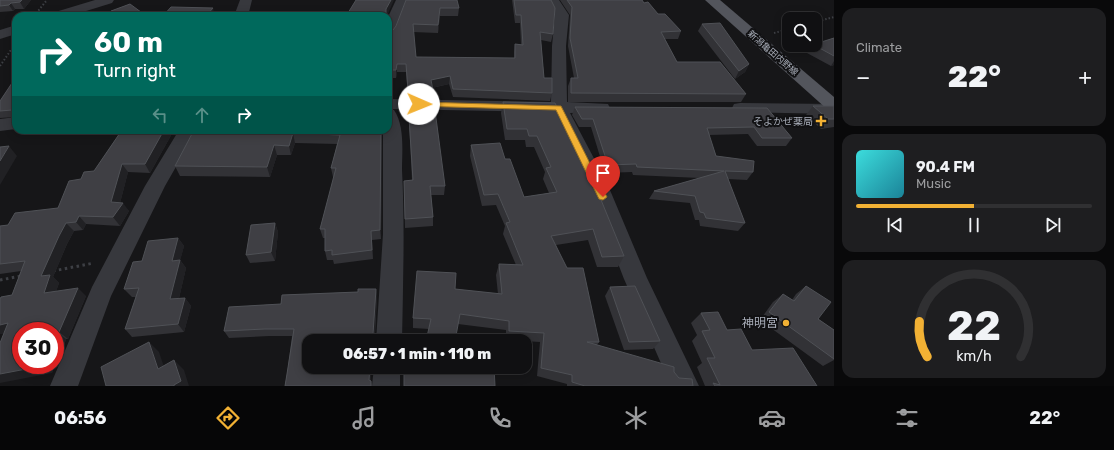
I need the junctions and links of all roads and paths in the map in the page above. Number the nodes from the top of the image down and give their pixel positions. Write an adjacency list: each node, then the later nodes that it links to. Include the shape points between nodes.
1 (47, 0): 7 (path)
2 (108, 0): 8 (street)
3 (246, 0): 9 (street)
4 (402, 0): 12 (street)
5 (553, 0): 19 (street, via 562,15)
6 (712, 0): 18 (main road, 新潟亀田内野線)
7 (37, 12)
8 (70, 12)
9 (242, 12)
10 (834, 17): 11 (path)
11 (822, 20)
12 (392, 24)
13 (12, 30): 14 (street)
14 (0, 35)
15 (12, 48): 16 (path)
16 (0, 66)
17 (392, 104): 19 (street)
18 (834, 107): 21 (street)
19 (559, 108): 20 (street); 34 (street, via 597,183 636,279)
20 (619, 108)
21 (726, 108)
22 (12, 124): 23 (street)
23 (0, 125)
24 (392, 132): 30 (street, via 394,234)
25 (186, 134): 26 (street, via 155,186)
26 (118, 259): 27 (path); 32 (street, via 100,294)
27 (47, 272)
28 (24, 276): 29 (path)
29 (0, 280)
30 (389, 334)
31 (387, 374): 33 (street)
32 (64, 386)
33 (386, 386)
34 (685, 386)

